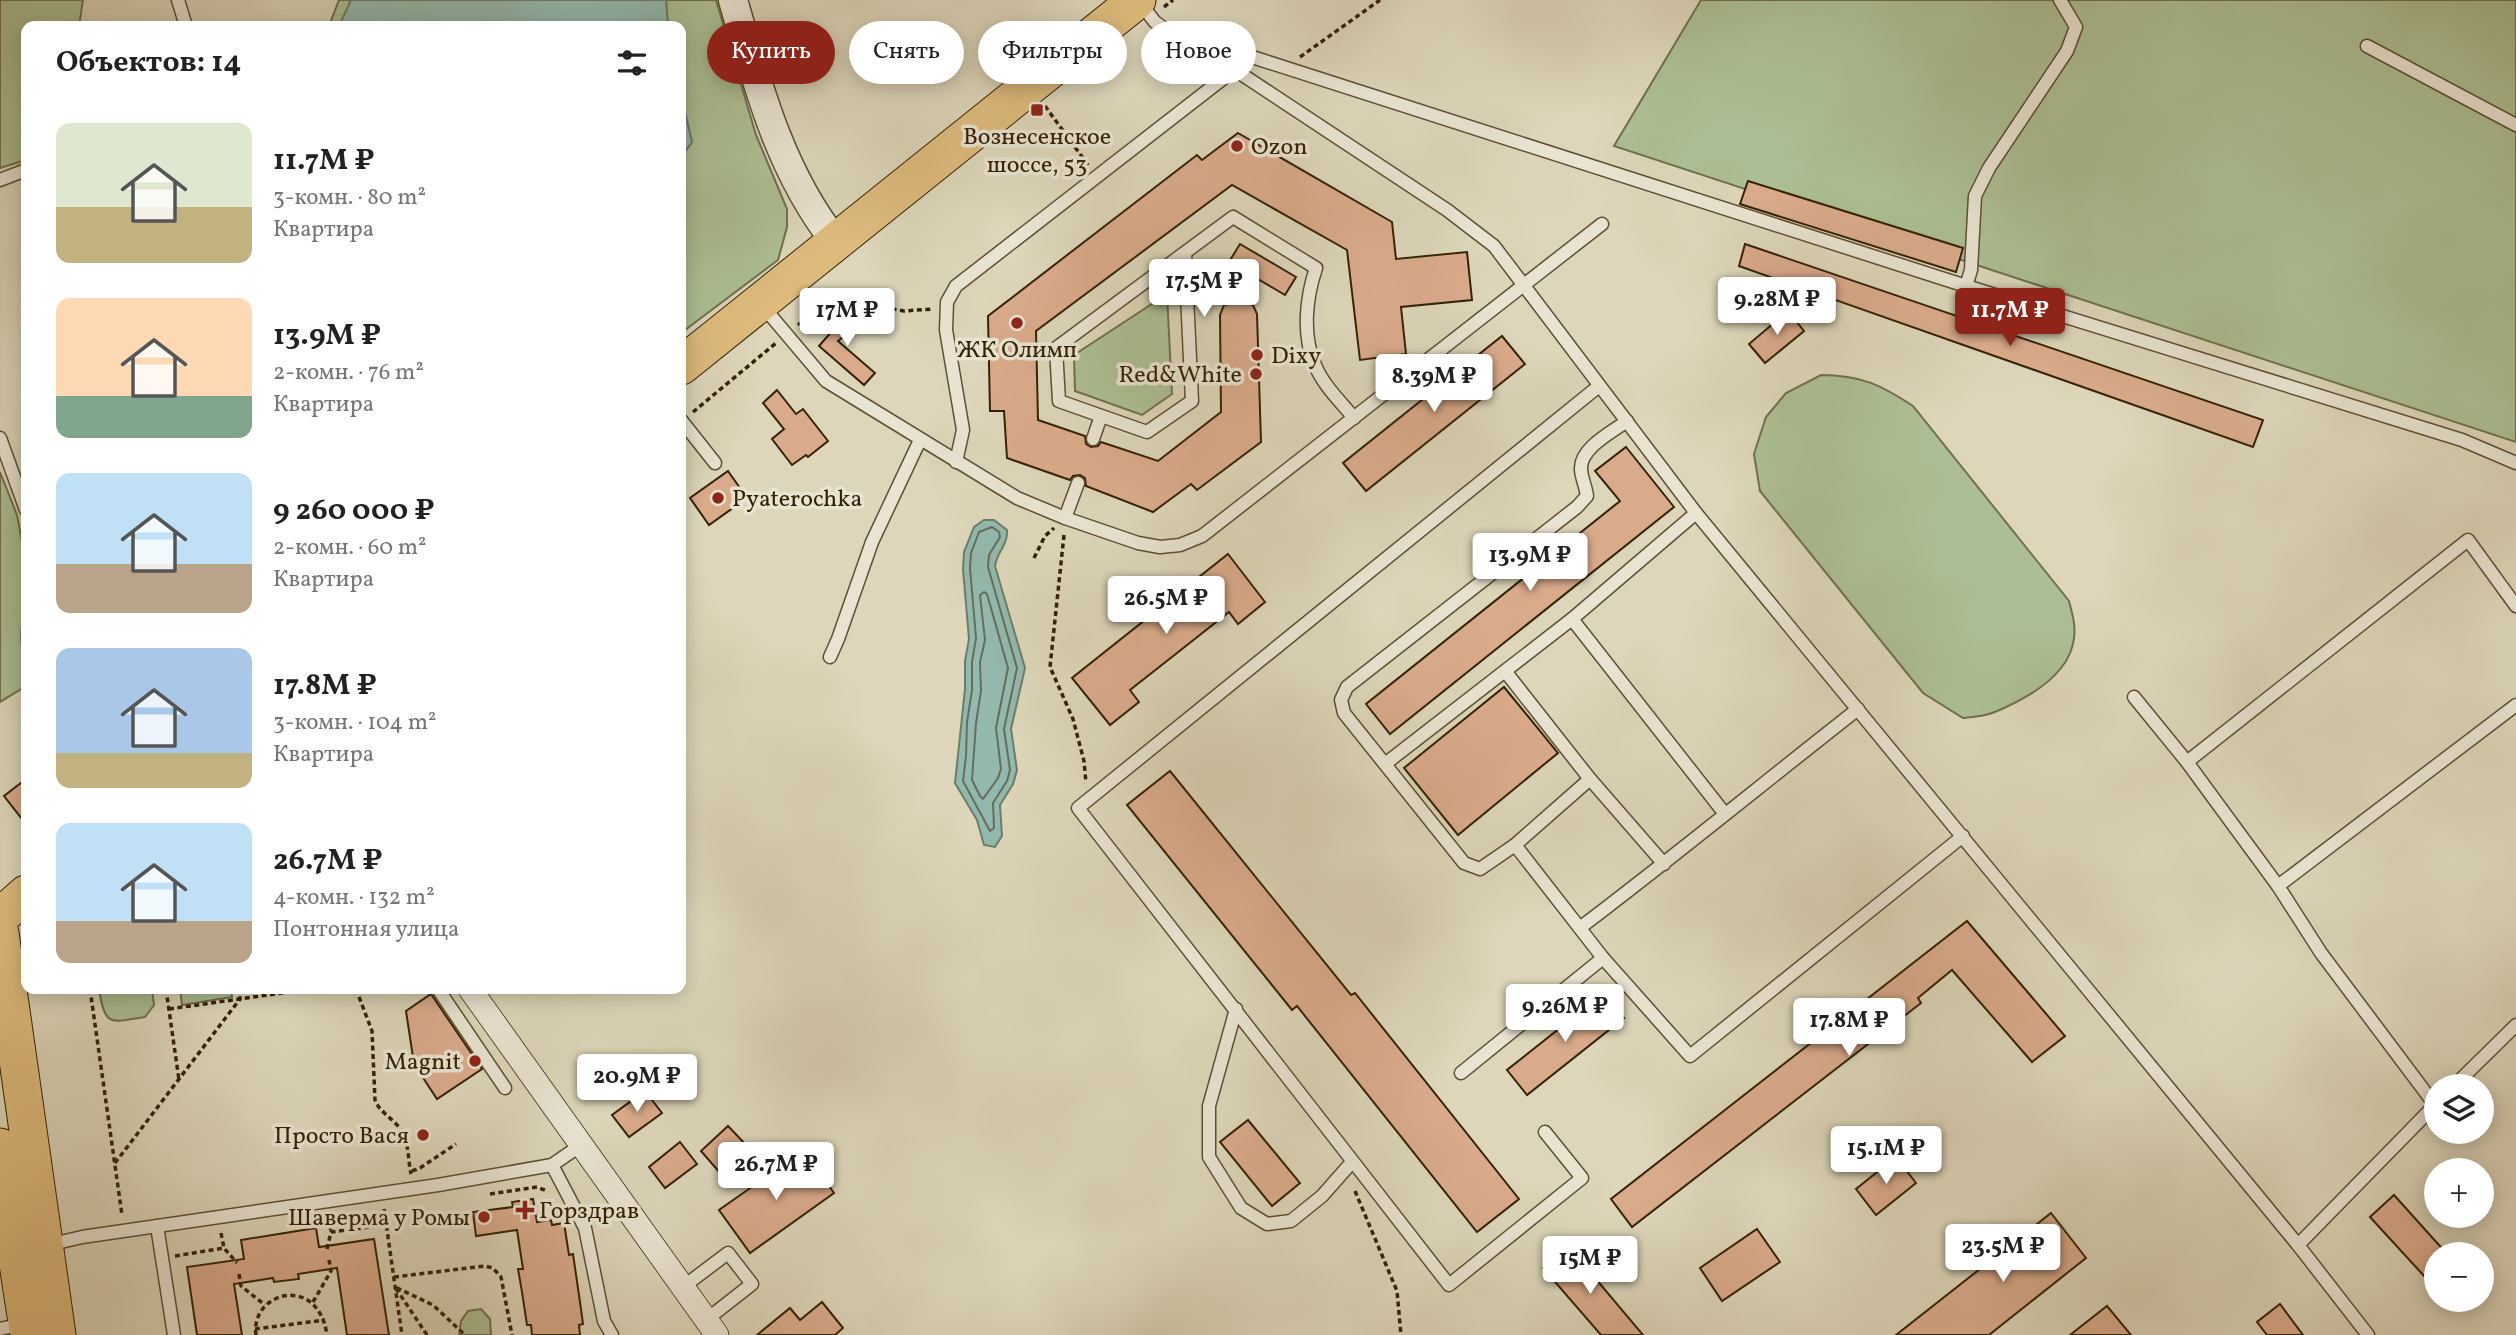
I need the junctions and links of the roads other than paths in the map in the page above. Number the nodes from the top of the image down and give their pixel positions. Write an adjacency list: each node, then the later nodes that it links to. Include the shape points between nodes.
1 (178, 0): 5 (lane)
2 (733, 0): 15 (street, via 763,58 774,132 805,199)
3 (1137, 0): 6 (lane); 15 (main road)
4 (2060, 0): 18 (lane, via 2076,27 2067,51 1975,196)
5 (184, 21)
6 (1154, 21)
7 (2367, 46): 11 (lane)
8 (1256, 58): 18 (lane)
9 (1216, 84): 29 (lane, via 956,286 947,302 946,330 962,430)
10 (1255, 84): 17 (lane, via 1447,210 1494,246)
11 (2516, 125)
12 (21, 172): 13 (lane)
13 (0, 180)
14 (1602, 224): 17 (lane)
15 (835, 241): 19 (main road)
16 (1185, 253): 22 (lane, via 1192,401 1147,432); 22 (lane, via 1056,348 1059,401); 23 (lane, via 1233,217 1316,268 1307,312 1314,364)
17 (1523, 285): 21 (lane); 23 (lane)
18 (1966, 286): 31 (lane, via 2462,440)
19 (761, 303): 20 (main road); 28 (lane, via 826,381)
20 (686, 362)
21 (1599, 386): 24 (lane); 58 (lane, via 1078,808)
22 (1101, 416): 27 (lane)
23 (1354, 418): 35 (lane, via 1202,536 1180,545 1138,543)
24 (1627, 421): 34 (lane); 44 (lane, via 1584,454 1580,469 1587,496 1577,507 1347,687 1341,699 1344,713)
25 (686, 426): 30 (lane)
26 (0, 438): 33 (lane)
27 (1093, 439)
28 (920, 440): 29 (lane); 38 (lane, via 872,542)
29 (956, 461): 35 (lane, via 1017,498)
30 (715, 463)
31 (2516, 463)
32 (1077, 483): 35 (lane)
33 (21, 496)
34 (1696, 513): 37 (lane); 42 (lane)
35 (1065, 518)
36 (2516, 606): 43 (lane, via 2468,540)
37 (1572, 619): 39 (lane); 46 (lane)
38 (830, 657)
39 (1505, 671): 44 (lane); 45 (lane)
40 (2134, 697): 43 (lane)
41 (2516, 705): 50 (lane)
42 (1858, 709): 46 (lane); 47 (lane)
43 (2187, 762): 50 (lane)
44 (1385, 764): 48 (lane, via 1464,863 1480,869)
45 (1590, 779): 48 (lane); 49 (lane)
46 (1725, 814): 49 (lane)
47 (1963, 836): 55 (lane, via 1690,1056); 71 (lane)
48 (1515, 845): 53 (lane)
49 (1664, 864): 53 (lane)
50 (2278, 886): 63 (lane, via 2321,953)
51 (21, 898): 52 (main road)
52 (0, 917)
53 (1581, 926): 55 (lane)
54 (0, 933): 72 (main road)
55 (1603, 958): 60 (lane)
56 (441, 994): 62 (lane)
57 (474, 994): 66 (street)
58 (1236, 1009): 68 (lane); 68 (lane, via 1209,1106 1209,1157 1241,1208 1267,1224 1291,1222)
59 (2516, 1026): 61 (lane)
60 (1461, 1073)
61 (2466, 1074)
62 (505, 1088)
63 (2424, 1089)
64 (2424, 1115): 71 (lane)
65 (1545, 1132): 68 (lane, via 1582,1178 1449,1285)
66 (581, 1145): 69 (lane); 73 (street)
67 (0, 1147): 75 (main road)
68 (1352, 1162)
69 (552, 1166): 70 (lane); 77 (lane, via 585,1228 604,1321)
70 (157, 1226): 72 (lane); 76 (lane)
71 (2298, 1245): 78 (lane)
72 (44, 1246): 75 (main road)
73 (682, 1287): 74 (street); 74 (lane, via 728,1253 752,1284)
74 (711, 1327)
75 (28, 1331)
76 (174, 1335)
77 (612, 1335)
78 (2368, 1335)

